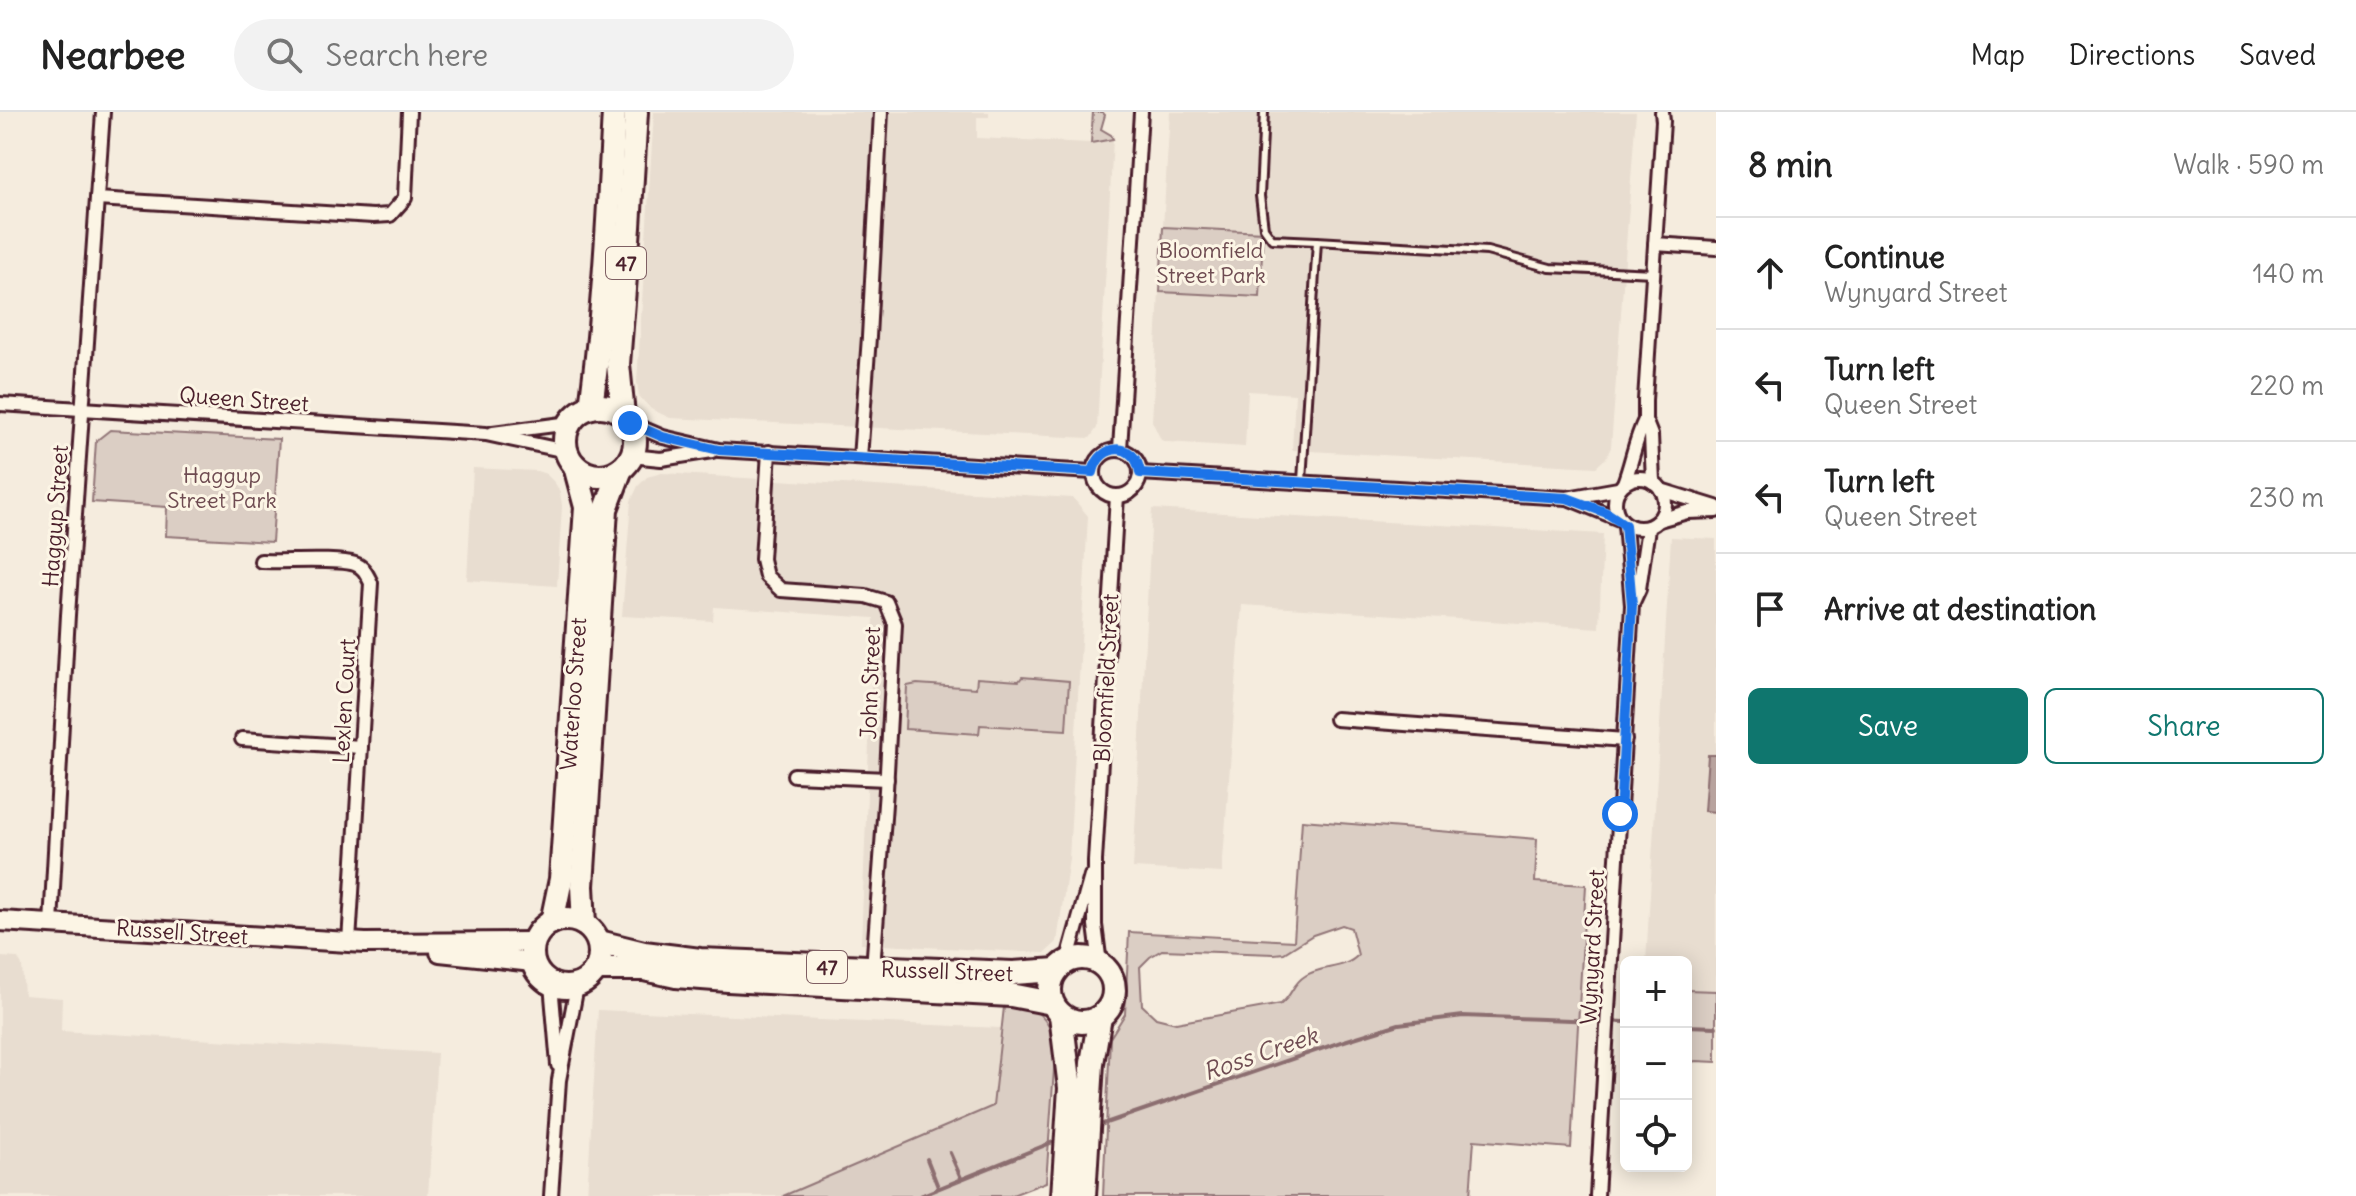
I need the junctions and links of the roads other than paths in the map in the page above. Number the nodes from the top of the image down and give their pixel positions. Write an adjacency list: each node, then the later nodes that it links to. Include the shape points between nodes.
1 (103, 112): 9 (street, Haggup Street)
2 (409, 112): 9 (street, via 405,198 390,215)
3 (614, 112): 15 (highway, 47)
4 (636, 112): 17 (highway, 47, via 618,364)
5 (881, 112): 25 (street)
6 (1141, 112): 21 (street)
7 (1264, 112): 10 (lane, via 1264,228 1272,239)
8 (1664, 115): 11 (street)
9 (97, 199): 16 (street, Haggup Street)
10 (1317, 241): 13 (lane, via 1487,251 1550,268); 29 (lane)
11 (1655, 244): 12 (street); 13 (street)
12 (1716, 248)
13 (1653, 273): 18 (street)
14 (0, 404): 16 (street, Queen Street)
15 (591, 407): 17 (highway, via 613,408); 19 (highway)
16 (82, 408): 20 (street, Queen Street); 48 (street, Haggup Street)
17 (627, 419): 22 (street, via 663,437); 26 (highway, 47, via 635,445)
18 (1645, 420): 30 (street); 31 (street)
19 (570, 423): 20 (street, Queen Street); 24 (highway, via 564,441)
20 (486, 434): 24 (street, Queen Street)
21 (1120, 449): 27 (street, via 1099,457); 28 (street, via 1132,455)
22 (719, 450): 23 (street); 26 (street)
23 (769, 452): 25 (street); 44 (street, John Street, via 762,559 766,576 781,590 886,602 895,624)
24 (571, 458): 26 (highway, via 592,475 612,474); 47 (highway, Waterloo Street, via 586,507 561,879)
25 (860, 458): 27 (street)
26 (626, 463): 49 (highway, Waterloo Street / 47, via 606,509 582,886)
27 (1093, 472): 32 (street, via 1103,492)
28 (1140, 473): 29 (street); 32 (street, via 1136,486)
29 (1302, 481): 33 (street)
30 (1621, 486): 31 (street, via 1635,478); 33 (street); 35 (street, via 1614,504)
31 (1657, 486): 34 (street); 36 (street, via 1665,506)
32 (1117, 496): 45 (street, Bloomfield Street)
33 (1567, 498): 35 (street)
34 (1716, 509): 36 (street)
35 (1622, 522): 36 (street, via 1640,529); 38 (street, Wynyard Street)
36 (1654, 524): 38 (street, Wynyard Street)
37 (261, 561): 42 (street, Lexlen Court, via 342,562 365,571 371,583)
38 (1632, 605): 41 (street, Wynyard Street)
39 (1336, 719): 41 (street)
40 (242, 739): 42 (street)
41 (1625, 740): 66 (street, Wynyard Street)
42 (361, 747): 51 (street, Lexlen Court)
43 (794, 775): 44 (street)
44 (887, 779): 56 (street, John Street)
45 (1095, 861): 53 (street, Bloomfield Street); 54 (street, Bloomfield Street)
46 (0, 921): 48 (main road, Russell Street)
47 (552, 922): 49 (highway); 52 (highway, via 541,930)
48 (51, 924): 51 (main road, Russell Street)
49 (584, 924): 50 (highway)
50 (599, 942): 55 (highway); 56 (highway, Russell Street / 47, via 700,960)
51 (357, 943): 52 (main road, Russell Street)
52 (533, 952): 57 (highway, via 538,974)
53 (1100, 964): 54 (highway, 47, via 1084,958); 60 (highway, via 1114,988 1110,1007)
54 (1062, 966): 56 (highway, Russell Street / 47, via 1013,973); 59 (highway, via 1050,986)
55 (597, 969): 58 (highway); 59 (highway, Russell Street / 47, via 1011,995)
56 (873, 969)
57 (551, 984): 58 (highway); 61 (street)
58 (577, 986): 61 (street)
59 (1056, 1009): 60 (highway, 47, via 1080,1023); 62 (highway)
60 (1100, 1017): 62 (highway)
61 (559, 1080): 63 (street)
62 (1079, 1111): 64 (highway, via 1065,1162); 65 (highway, via 1087,1153)
63 (551, 1196)
64 (1063, 1196)
65 (1084, 1196)
66 (1597, 1196)

